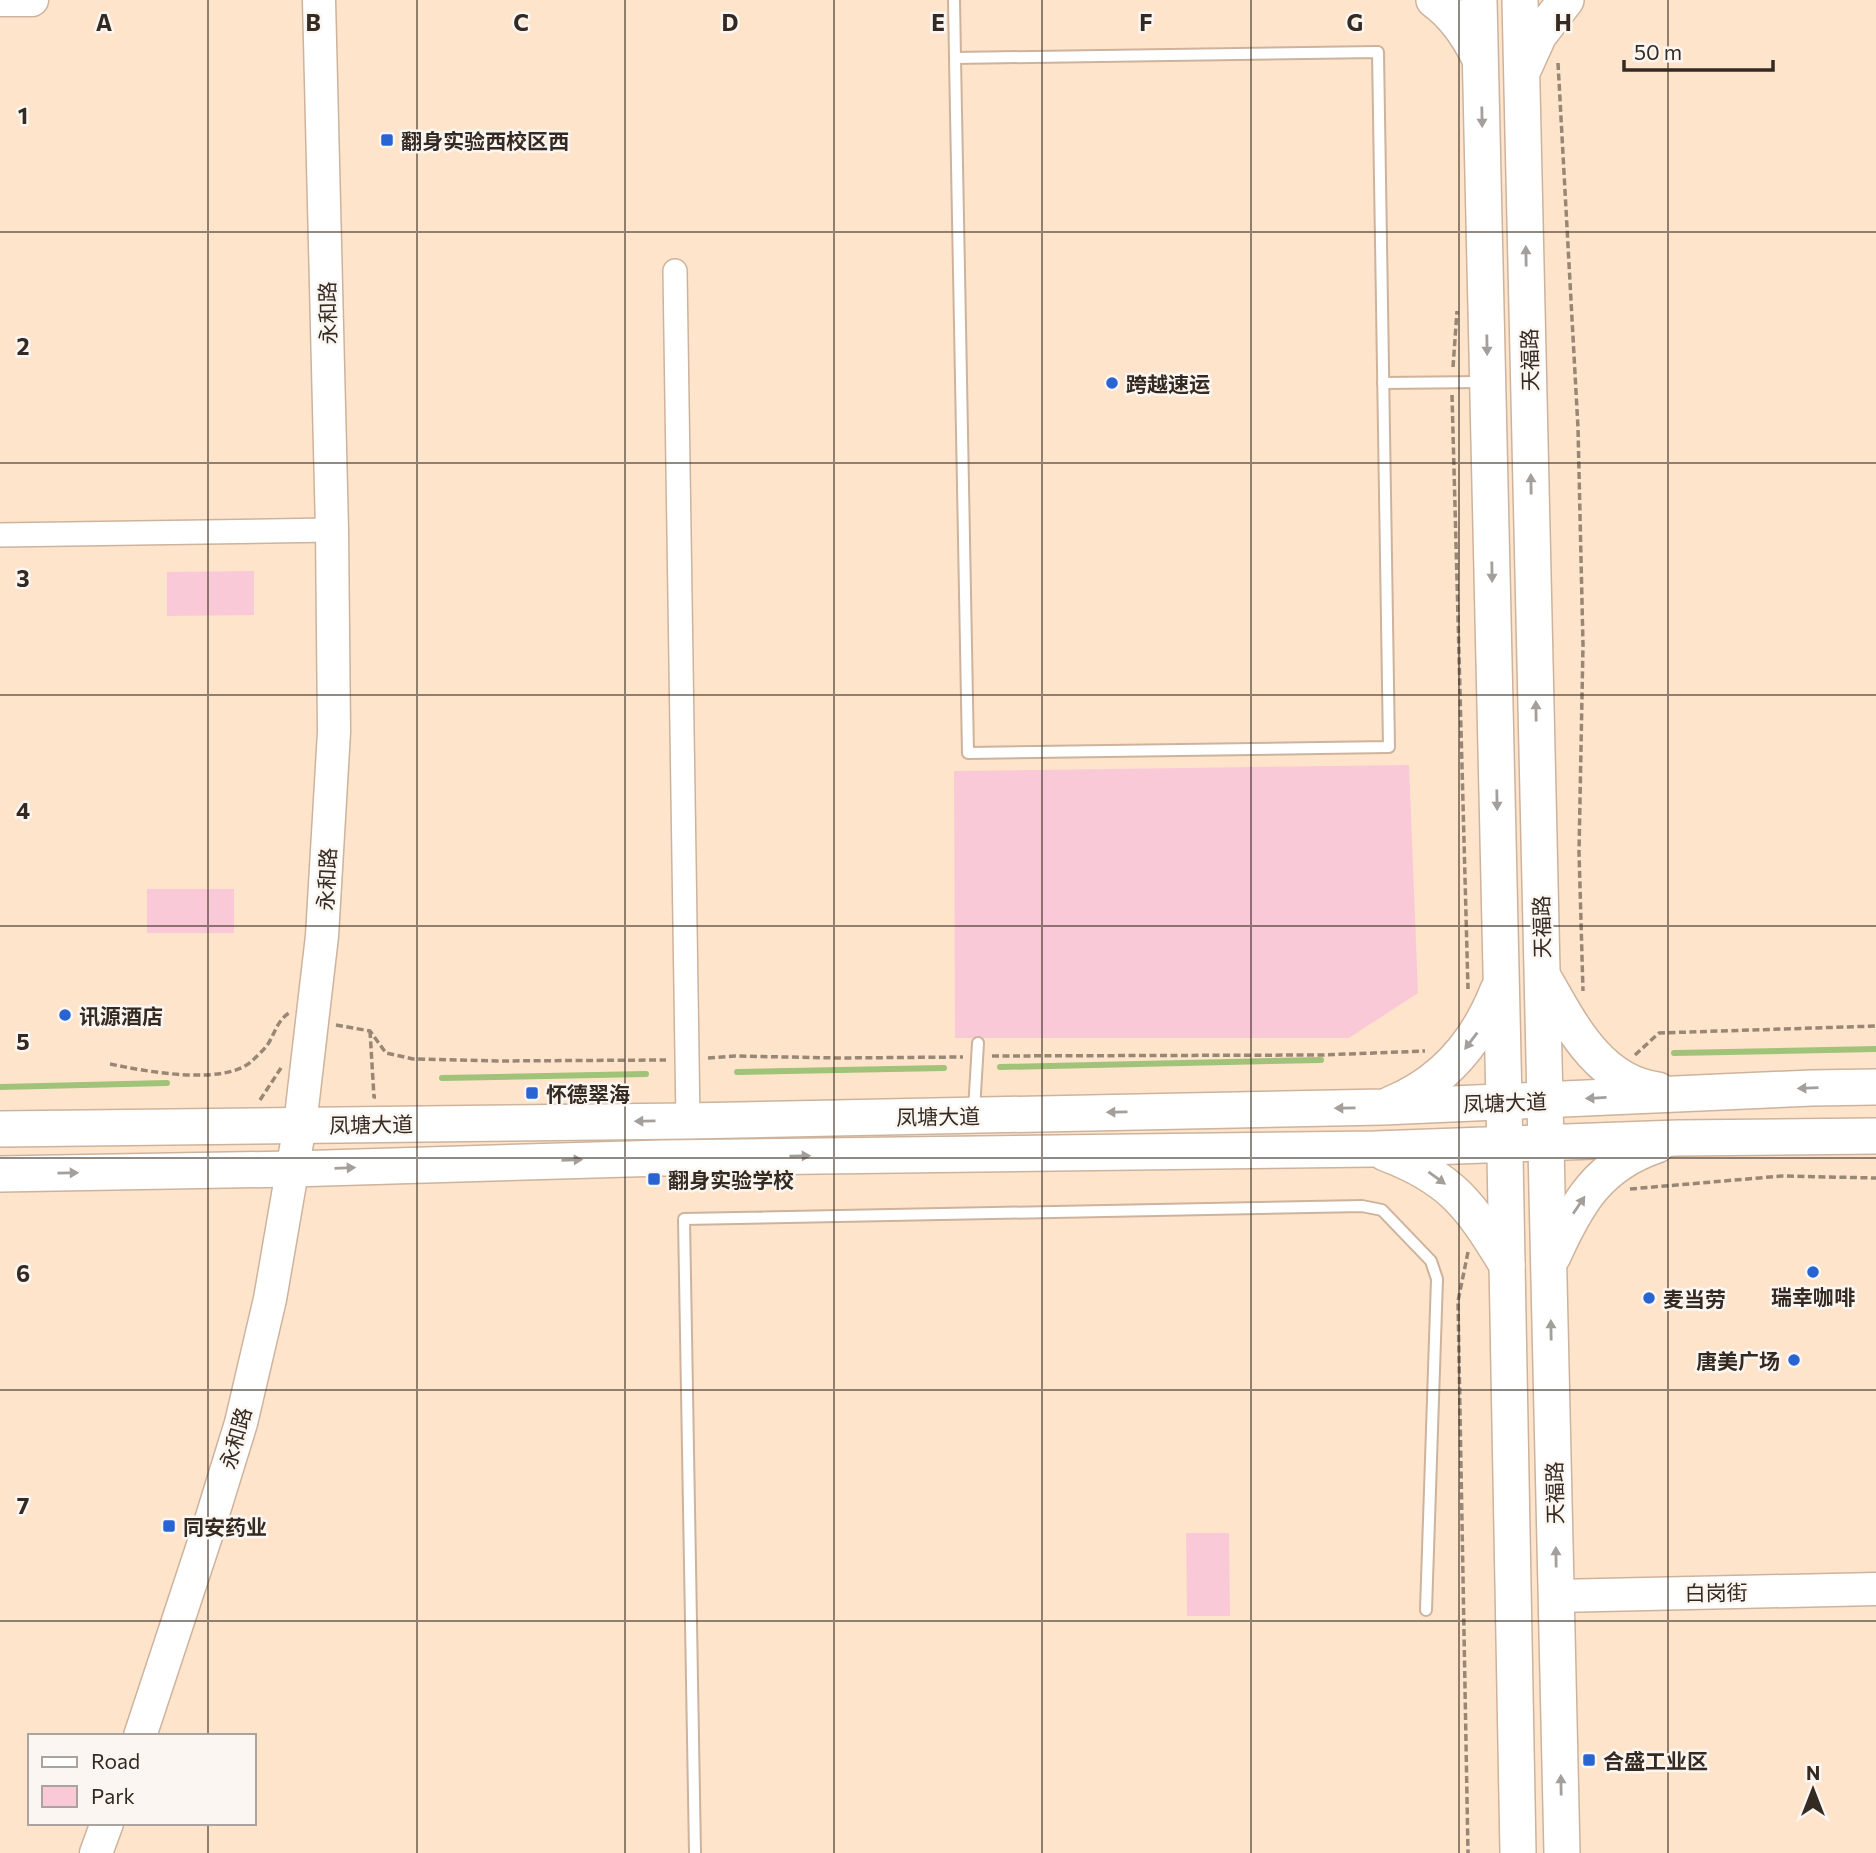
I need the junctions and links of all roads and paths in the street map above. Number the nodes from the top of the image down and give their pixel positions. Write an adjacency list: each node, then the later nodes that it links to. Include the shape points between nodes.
1 (32, 0): 8 (street)
2 (319, 0): 18 (street, 永和路)
3 (954, 0): 10 (lane)
4 (1434, 0): 11 (main road, via 1456,20)
5 (1479, 0): 11 (main road, 天福路)
6 (1520, 0): 12 (main road, 天福路)
7 (1566, 0): 12 (main road, via 1539,35)
8 (0, 1)
9 (1557, 53): 22 (path, via 1578,428)
10 (955, 58): 17 (lane, via 1378,52); 17 (lane, via 968,753 1389,747)
11 (1480, 60): 16 (main road, 天福路, one-way to 16)
12 (1522, 71): 20 (main road, 天福路, one-way to 12)
13 (675, 271): 30 (street)
14 (1458, 301): 15 (path)
15 (1452, 382): 16 (lane); 17 (lane); 21 (path)
16 (1488, 382): 21 (main road, 天福路, one-way to 21)
17 (1383, 383)
18 (332, 530): 19 (street); 43 (street, 永和路, via 334,732 323,936)
19 (0, 535)
20 (1542, 975): 34 (main road, via 1587,1048); 37 (main road, 天福路)
21 (1485, 984): 33 (main road, one-way to 33, via 1486,1018); 39 (main road, 天福路)
22 (1583, 991)
23 (292, 1012): 24 (path); 25 (path); 31 (path, via 281,1018 268,1044 250,1063 229,1071 188,1077)
24 (297, 1018)
25 (290, 1025)
26 (332, 1026): 30 (path, via 370,1031 386,1053 414,1059)
27 (1876, 1026): 34 (path, via 1659,1033 1629,1062)
28 (978, 1043): 29 (lane)
29 (978, 1057): 30 (path, via 735,1056); 33 (path, via 1441,1050); 41 (lane)
30 (687, 1060): 42 (street)
31 (110, 1064)
32 (284, 1064): 38 (path)
33 (1450, 1066): 40 (main road, via 1407,1098)
34 (1607, 1068): 36 (main road, via 1649,1089)
35 (1876, 1087): 36 (main road, 凤塘大道, one-way to 36)
36 (1689, 1094): 37 (main road, 凤塘大道, one-way to 37)
37 (1545, 1100): 39 (main road, 凤塘大道); 47 (main road, 天福路)
38 (258, 1102)
39 (1504, 1102): 40 (main road, 凤塘大道); 48 (main road, 天福路)
40 (1383, 1107): 41 (main road, 凤塘大道, one-way to 41)
41 (974, 1115): 42 (main road, 凤塘大道)
42 (688, 1121): 43 (main road, 凤塘大道, one-way to 43)
43 (300, 1125): 44 (main road, 凤塘大道); 50 (street, 永和路)
44 (0, 1129)
45 (1876, 1136): 46 (main road, 凤塘大道)
46 (1678, 1138): 47 (main road, 凤塘大道); 53 (main road, via 1616,1165)
47 (1546, 1143): 48 (main road, 凤塘大道); 56 (main road, 天福路)
48 (1505, 1144): 49 (main road, 凤塘大道); 55 (main road, 天福路)
49 (1376, 1149): 50 (main road, 凤塘大道, one-way to 49, via 677,1157); 55 (main road, one-way to 55, via 1432,1173 1454,1191)
50 (292, 1170): 51 (main road, 凤塘大道, one-way to 50); 60 (street, 永和路, via 270,1299 241,1423)
51 (0, 1174)
52 (1876, 1178): 53 (path, via 1782,1176 1625,1190)
53 (1594, 1184): 56 (main road, one-way to 53, via 1576,1207)
54 (1463, 1242): 64 (path, via 1468,1252 1458,1301)
55 (1507, 1265): 65 (main road, 天福路)
56 (1549, 1266): 58 (main road, 天福路, one-way to 56)
57 (1876, 1589): 58 (street, 白岗街)
58 (1556, 1596): 66 (main road, 天福路, one-way to 58)
59 (1426, 1610): 63 (lane, via 1437,1279 1432,1261 1382,1210 1348,1206 684,1219)
60 (141, 1734)
61 (106, 1825): 62 (street)
62 (96, 1853)
63 (695, 1853)
64 (1468, 1853)
65 (1518, 1853)
66 (1562, 1853)

